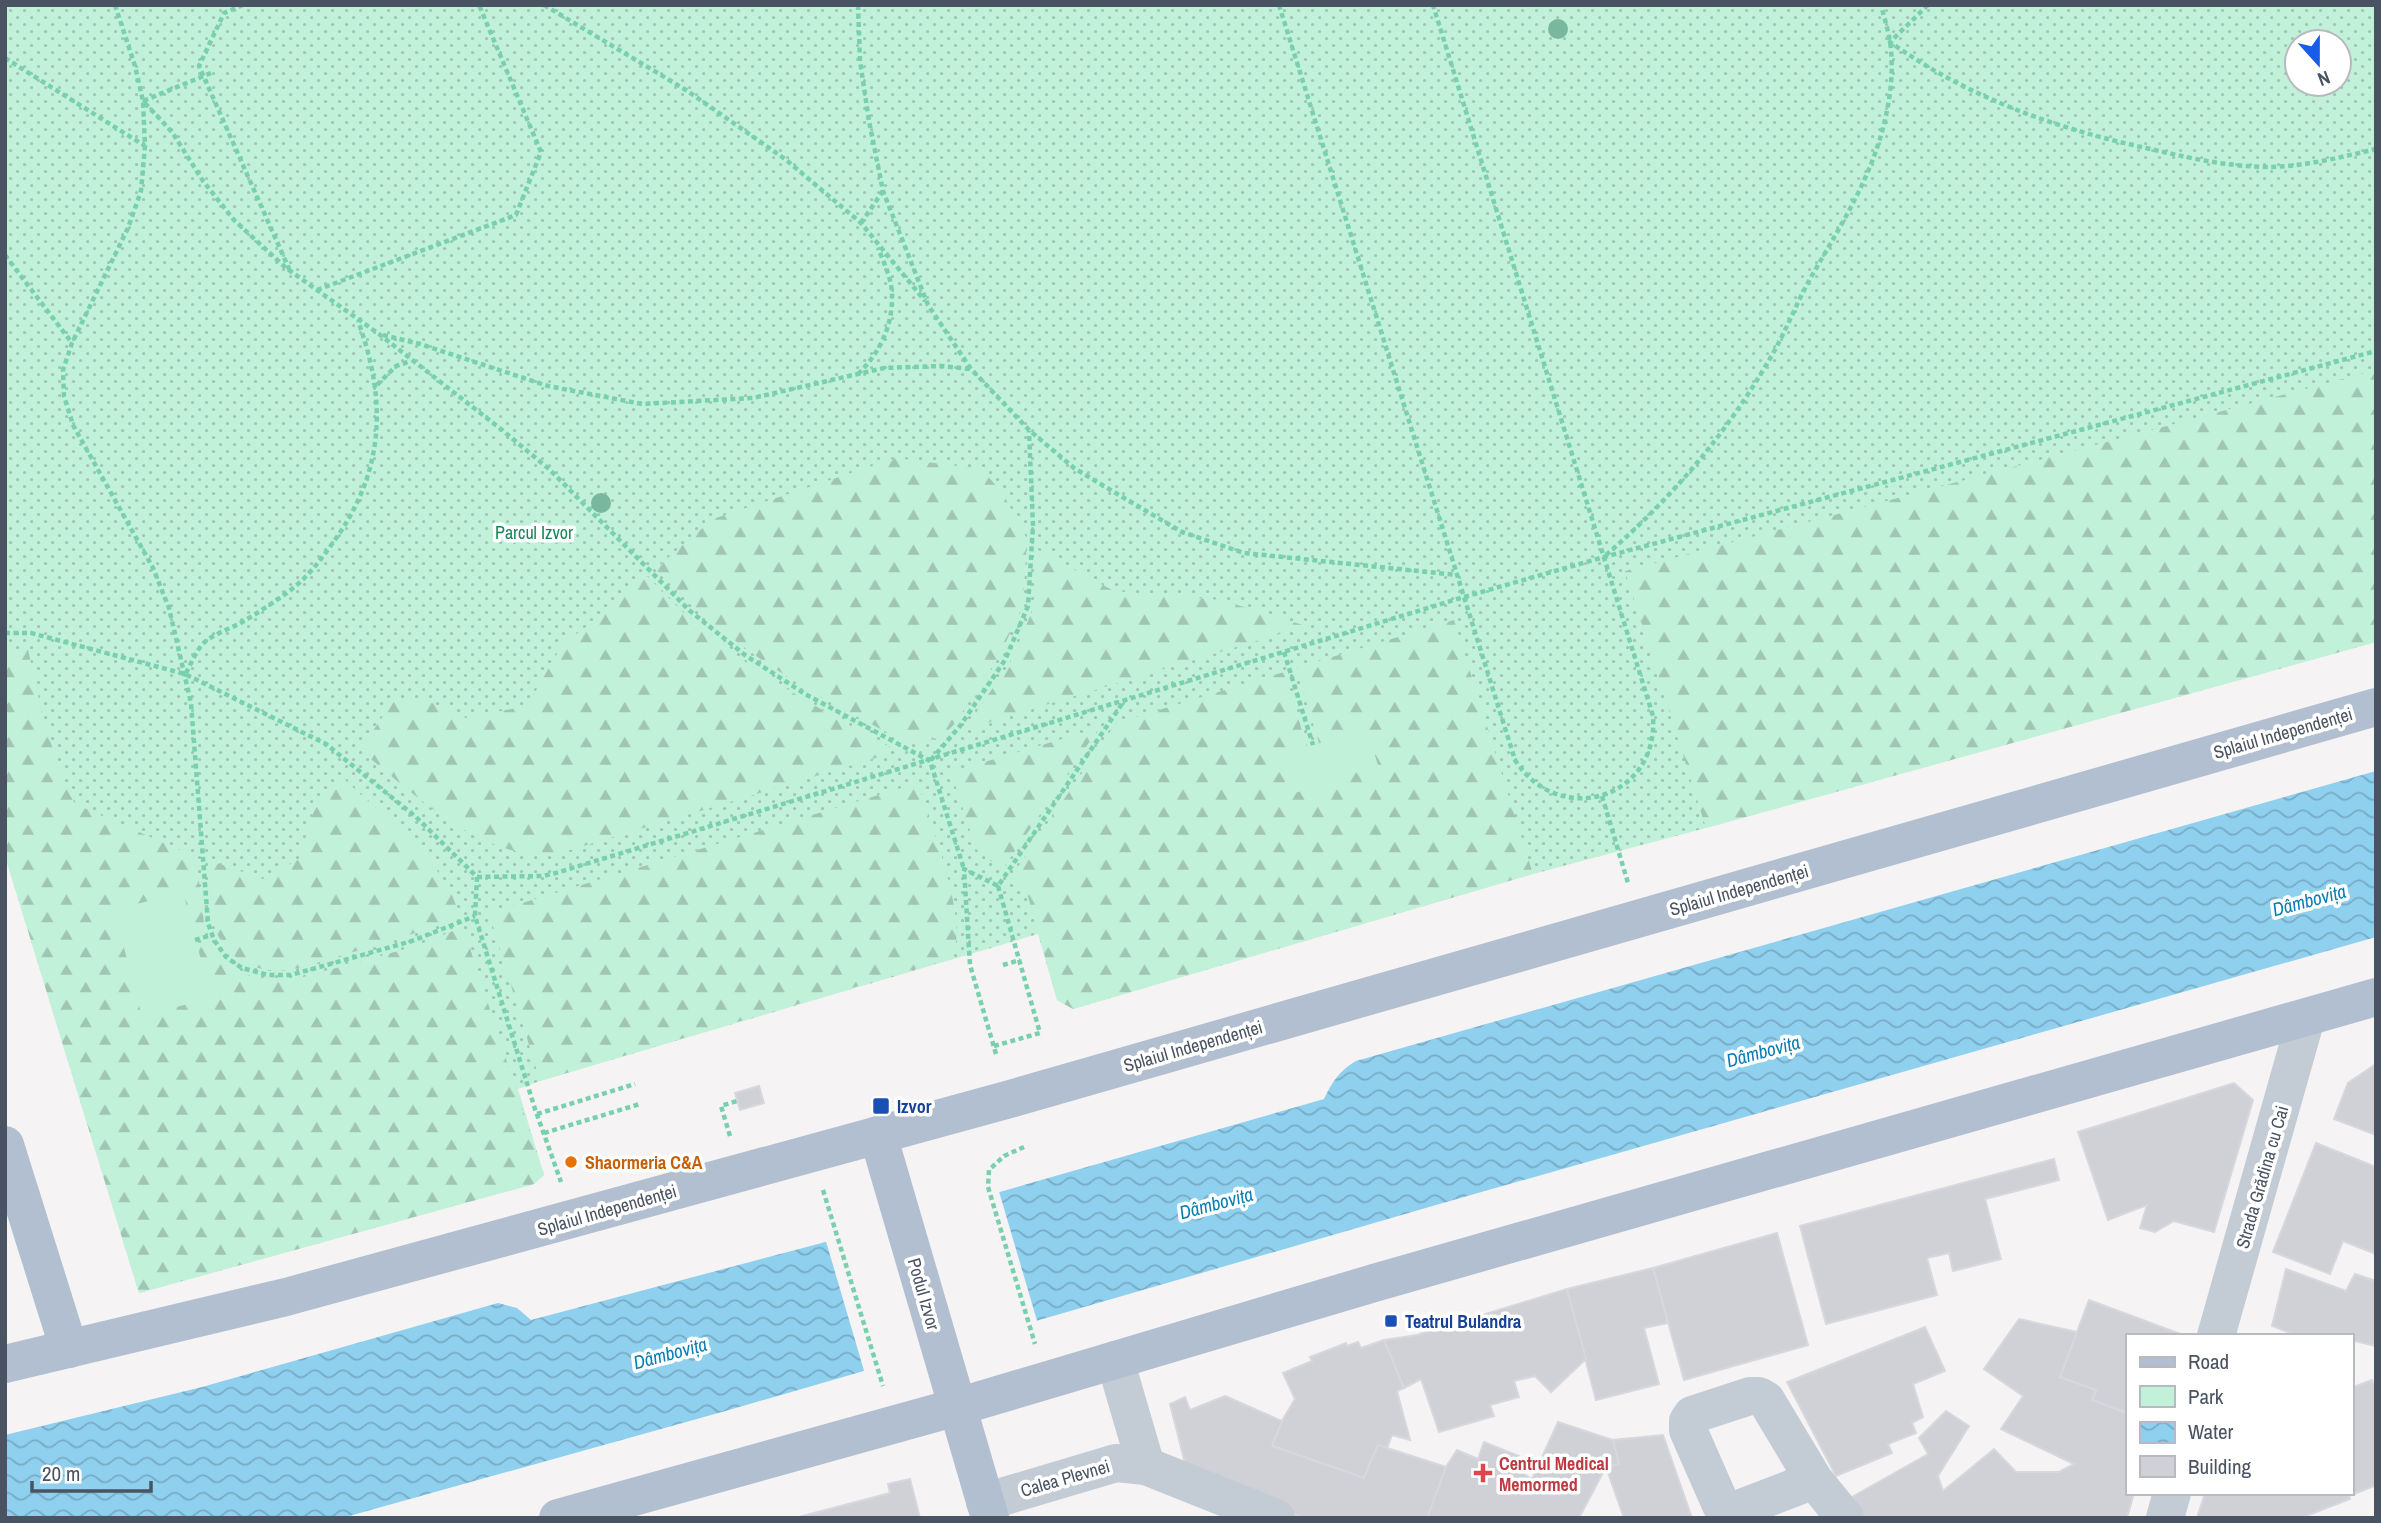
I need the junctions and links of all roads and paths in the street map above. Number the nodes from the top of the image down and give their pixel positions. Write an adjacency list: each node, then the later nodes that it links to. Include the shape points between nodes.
1 (115, 5): 14 (path)
2 (243, 5): 13 (path, via 224,13 199,66)
3 (479, 5): 22 (path, via 541,152 516,215)
4 (544, 5): 18 (path, via 697,97 785,159)
5 (858, 5): 17 (path, via 860,61)
6 (1279, 5): 34 (path)
7 (1433, 5): 33 (path)
8 (1881, 5): 10 (path)
9 (1928, 5): 10 (path)
10 (1890, 42): 16 (path, via 1915,60 2008,107 2062,128 2162,152 2236,166 2273,167); 33 (path, via 1889,104 1881,138 1857,199 1772,355 1695,468)
11 (5, 58): 15 (path)
12 (211, 74): 13 (path)
13 (204, 76): 14 (path); 21 (path)
14 (143, 101): 15 (path); 21 (path, via 173,132 234,220)
15 (145, 146): 26 (path, via 141,191 128,228)
16 (2376, 149)
17 (883, 191): 18 (path); 23 (path)
18 (861, 223): 19 (path)
19 (876, 244): 23 (path); 30 (path, via 892,296 889,318 884,340)
20 (5, 255): 26 (path)
21 (291, 272): 22 (path)
22 (316, 290): 24 (path)
23 (928, 305): 29 (path)
24 (358, 321): 25 (path); 31 (path)
25 (379, 334): 28 (path); 30 (path, via 548,386 642,404 753,398)
26 (72, 343): 38 (path, via 63,370 64,396 73,425 153,568 170,608)
27 (2376, 351): 33 (path)
28 (411, 361): 31 (path, via 396,366); 42 (path, via 549,469 690,611 745,654 805,694)
29 (971, 369): 30 (path, via 911,366); 32 (path)
30 (857, 375)
31 (376, 386): 38 (path, via 375,438 367,481 345,526 316,567 290,591 204,642)
32 (1029, 430): 34 (path, via 1074,468 1182,532 1244,554); 42 (path, via 1034,525 1028,606 1005,660)
33 (1604, 557): 35 (path); 43 (path, via 1654,727 1649,751 1637,772)
34 (1457, 575): 35 (path)
35 (1464, 597): 37 (path); 43 (path, via 1511,749 1522,770 1539,786 1561,796)
36 (5, 633): 38 (path, via 31,633)
37 (1283, 652): 39 (path); 41 (path)
38 (185, 674): 45 (path, via 326,744 416,817); 49 (path)
39 (1124, 701): 42 (path); 46 (path)
40 (2376, 707): 48 (main road, Splaiul Independenței)
41 (1313, 745)
42 (930, 761): 44 (path); 45 (path, via 556,873)
43 (1602, 796): 48 (path)
44 (964, 869): 46 (path); 55 (path, via 971,965)
45 (477, 877): 47 (path)
46 (998, 886): 51 (path)
47 (475, 916): 49 (path, via 412,941 291,975 242,968 226,957); 60 (path)
48 (1639, 920): 62 (main road, Splaiul Independenței)
49 (212, 935): 50 (path)
50 (195, 940)
51 (1020, 960): 52 (path); 55 (path, via 1040,1033)
52 (1003, 965)
53 (2376, 998): 54 (main road)
54 (2306, 1018): 68 (street, Strada Grădina cu Cai); 72 (main road)
55 (994, 1046): 56 (path)
56 (996, 1054)
57 (635, 1084): 60 (path)
58 (737, 1101): 63 (path, via 721,1106)
59 (640, 1104): 61 (path)
60 (537, 1114): 61 (path)
61 (544, 1133): 66 (path)
62 (878, 1135): 70 (main road, Splaiul Independenței, via 286,1297); 73 (main road, Podul Izvor)
63 (731, 1139)
64 (5, 1145): 70 (main road)
65 (1024, 1147): 69 (path, via 989,1170 988,1187)
66 (558, 1175)
67 (837, 1232): 74 (path)
68 (2218, 1334)
69 (1036, 1348)
70 (69, 1349): 71 (main road, Splaiul Independenței)
71 (8, 1356)
72 (1115, 1360): 73 (main road); 75 (street)
73 (952, 1391): 78 (main road, Podul Izvor); 79 (main road)
74 (885, 1394)
75 (1146, 1466): 78 (street, Calea Plevnei, via 1116,1463); 80 (street, Calea Plevnei)
76 (1814, 1480): 81 (street)
77 (2171, 1495): 82 (street)
78 (988, 1510)
79 (558, 1518)
80 (1276, 1518)
81 (1845, 1518)
82 (2165, 1518)

